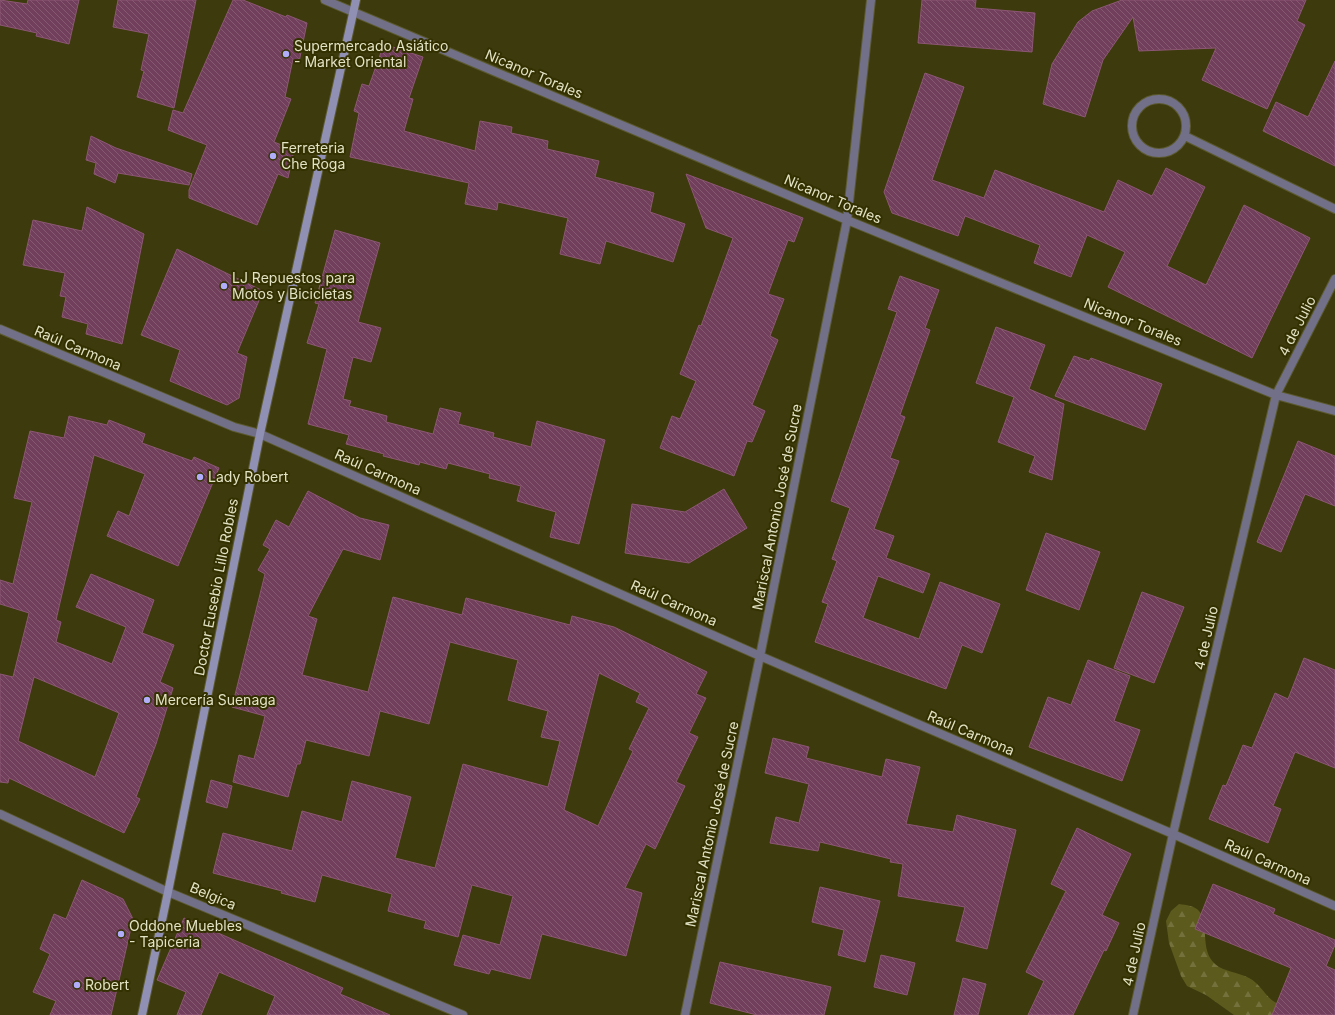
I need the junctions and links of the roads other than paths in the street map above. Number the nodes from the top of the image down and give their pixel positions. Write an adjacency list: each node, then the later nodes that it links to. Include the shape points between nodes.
1 (325, 0): 4 (street, Nicanor Torales)
2 (356, 0): 4 (main road, Doctor Eusebio Lillo Robles)
3 (871, 0): 7 (street, Mariscal Antonio José de Sucre)
4 (354, 12): 7 (street, Nicanor Torales); 12 (main road, Doctor Eusebio Lillo Robles)
5 (1185, 136): 5 (street, via 1178,146 1167,152 1155,153 1144,149 1136,140 1132,128 1134,116 1140,106 1151,100 1169,101 1183,112); 6 (street)
6 (1335, 209)
7 (847, 220): 10 (street, Nicanor Torales); 13 (street, Mariscal Antonio José de Sucre)
8 (1335, 279): 10 (street, 4 de Julio)
9 (0, 329): 12 (street, Raúl Carmona, via 234,426)
10 (1276, 395): 11 (street, Nicanor Torales); 15 (street, 4 de Julio)
11 (1335, 411)
12 (260, 434): 13 (street, Raúl Carmona); 16 (main road, Doctor Eusebio Lillo Robles)
13 (760, 656): 15 (street, Raúl Carmona); 20 (street, Mariscal Antonio José de Sucre)
14 (0, 814): 16 (street, Belgica)
15 (1173, 834): 17 (street, Raúl Carmona); 21 (street, 4 de Julio)
16 (168, 892): 18 (main road, Doctor Eusebio Lillo Robles); 19 (street, Belgica)
17 (1335, 906)
18 (142, 1015)
19 (463, 1015)
20 (685, 1015)
21 (1133, 1015)

